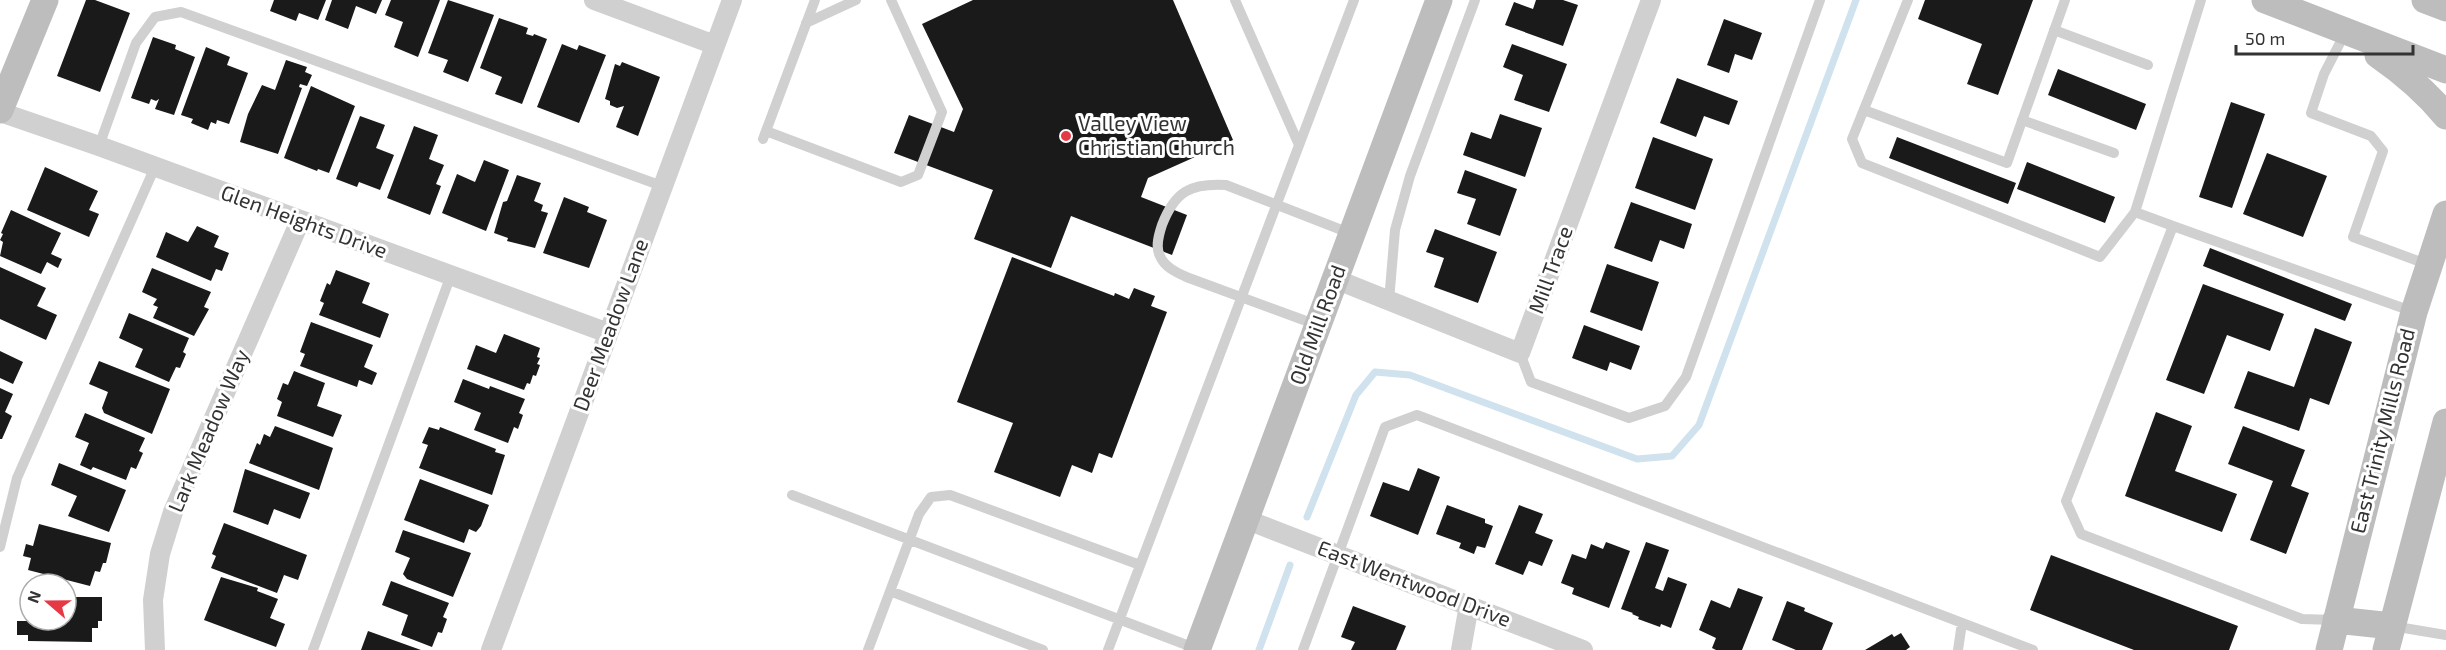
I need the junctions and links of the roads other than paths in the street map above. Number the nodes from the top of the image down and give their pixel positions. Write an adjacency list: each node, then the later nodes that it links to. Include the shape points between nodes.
1 (45, 0): 24 (main road)
2 (594, 0): 20 (street)
3 (732, 0): 20 (street, Deer Meadow Lane)
4 (815, 0): 17 (lane)
5 (856, 0): 17 (lane)
6 (891, 0): 17 (lane, via 942,112 918,175 901,182 764,135)
7 (1235, 0): 27 (lane)
8 (1354, 0): 27 (lane)
9 (1439, 0): 37 (main road, Old Mill Road)
10 (1475, 0): 42 (lane, via 1410,176 1395,230)
11 (1651, 0): 46 (street, Mill Trace)
12 (1820, 0): 46 (lane, via 1686,377 1665,406 1629,418 1618,414 1531,382)
13 (1908, 0): 23 (lane)
14 (2065, 0): 18 (lane)
15 (2202, 0): 33 (lane)
16 (2265, 0): 19 (main road)
17 (806, 23)
18 (2054, 30): 21 (lane); 26 (lane)
19 (2345, 33): 22 (main road); 25 (main road, via 2403,72); 38 (lane, via 2311,113 2372,136 2383,151 2353,237)
20 (715, 45): 31 (street, Deer Meadow Lane)
21 (2148, 65)
22 (2446, 70)
23 (1864, 110): 26 (lane, via 2007,163); 33 (lane, via 1852,139 1862,163 2100,257)
24 (0, 111): 28 (street, Glen Heights Drive)
25 (2446, 116)
26 (2022, 120): 29 (lane)
27 (1299, 145): 32 (lane)
28 (99, 146): 30 (street, Glen Heights Drive); 31 (lane, via 136,43 155,17 181,12)
29 (2114, 153)
30 (155, 167): 35 (street, Glen Heights Drive); 51 (lane, via 17,478)
31 (662, 186): 45 (street, Deer Meadow Lane)
32 (1276, 205): 37 (lane); 41 (lane); 41 (lane, via 1226,185 1205,184 1184,192 1169,207 1158,236 1159,255 1170,268)
33 (2135, 212): 36 (lane)
34 (2446, 214): 38 (main road, East Trinity Mills Road)
35 (300, 221): 39 (street, Glen Heights Drive); 61 (street, Lark Meadow Way, via 173,512 160,554 153,600)
36 (2173, 226): 43 (lane); 57 (lane, via 2066,501 2082,534 2302,619)
37 (1352, 234): 40 (main road, Old Mill Road)
38 (2429, 265): 43 (main road, East Trinity Mills Road)
39 (451, 275): 45 (street, Glen Heights Drive); 62 (lane)
40 (1335, 279): 42 (street); 44 (main road, Old Mill Road)
41 (1242, 297): 44 (lane); 53 (lane)
42 (1389, 301): 46 (street)
43 (2414, 312): 57 (main road, East Trinity Mills Road)
44 (1318, 325): 49 (main road, Old Mill Road)
45 (608, 333): 63 (street, Deer Meadow Lane)
46 (1520, 353)
47 (2446, 422): 60 (main road)
48 (792, 495): 50 (lane)
49 (1245, 519): 52 (street, East Wentwood Drive); 67 (main road, Old Mill Road)
50 (910, 540): 53 (lane, via 919,514 931,497 950,495); 54 (lane); 56 (lane)
51 (0, 547)
52 (1340, 554): 55 (street, East Wentwood Drive); 58 (lane, via 1385,427 1417,415); 68 (lane)
53 (1140, 565): 56 (lane)
54 (890, 591): 64 (lane); 65 (lane)
55 (1469, 605): 69 (street); 70 (street, East Wentwood Drive)
56 (1120, 618): 66 (lane); 67 (lane)
57 (2336, 620): 60 (main road); 73 (main road, East Trinity Mills Road)
58 (1962, 623): 71 (lane); 72 (lane)
59 (2446, 635): 60 (lane)
60 (2389, 638)
61 (155, 650)
62 (313, 650)
63 (490, 650)
64 (868, 650)
65 (1043, 650)
66 (1108, 650)
67 (1197, 650)
68 (1303, 650)
69 (1461, 650)
70 (1583, 650)
71 (1958, 650)
72 (2033, 650)
73 (2329, 650)

